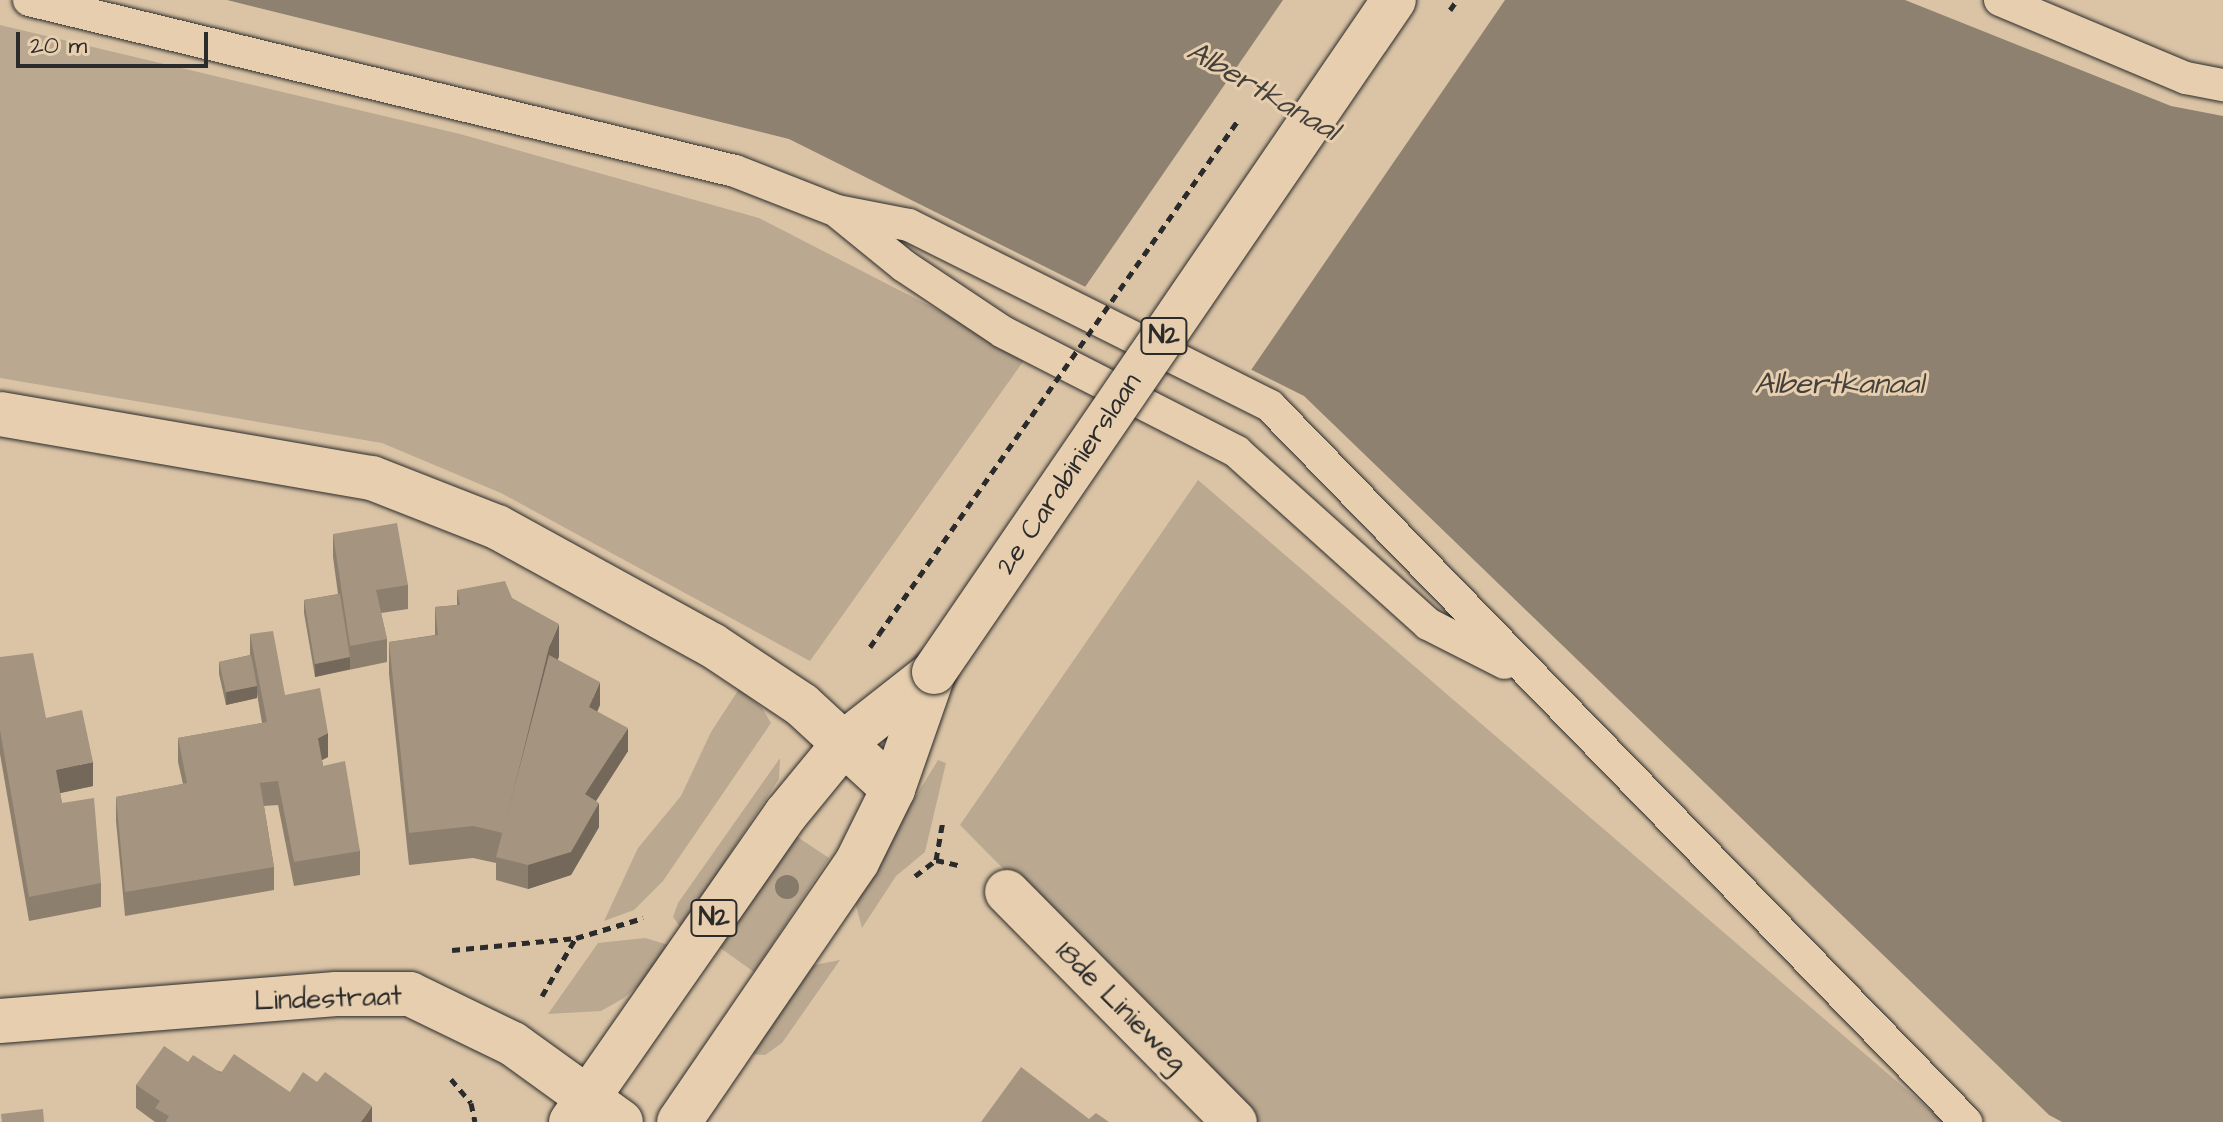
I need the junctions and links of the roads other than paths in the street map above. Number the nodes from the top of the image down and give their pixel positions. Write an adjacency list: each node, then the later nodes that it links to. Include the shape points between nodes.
1 (29, 0): 5 (lane, via 735,171)
2 (1394, 0): 7 (street, 2e Carabinierslaan / N2, bridge)
3 (2000, 0): 4 (lane, via 2186,78)
4 (2223, 85)
5 (837, 211): 8 (lane, via 904,266 1003,332 1237,452 1428,624); 8 (lane, via 909,225 1270,406)
6 (0, 414): 9 (street, via 372,478 497,527 712,645)
7 (934, 672): 9 (street, 2e Carabinierslaan / N2); 10 (street, 2e Carabinierslaan / N2)
8 (1525, 673): 16 (lane)
9 (846, 741): 10 (street); 13 (street, 2e Carabinierslaan / N2, via 786,814)
10 (893, 789): 14 (street, 2e Carabinierslaan / N2, via 857,862)
11 (1007, 892): 15 (street, 18de Linieweg)
12 (0, 1021): 13 (street, Lindestraat, via 336,994 410,994 513,1044)
13 (593, 1114)
14 (679, 1122)
15 (1235, 1122)
16 (1966, 1122)

